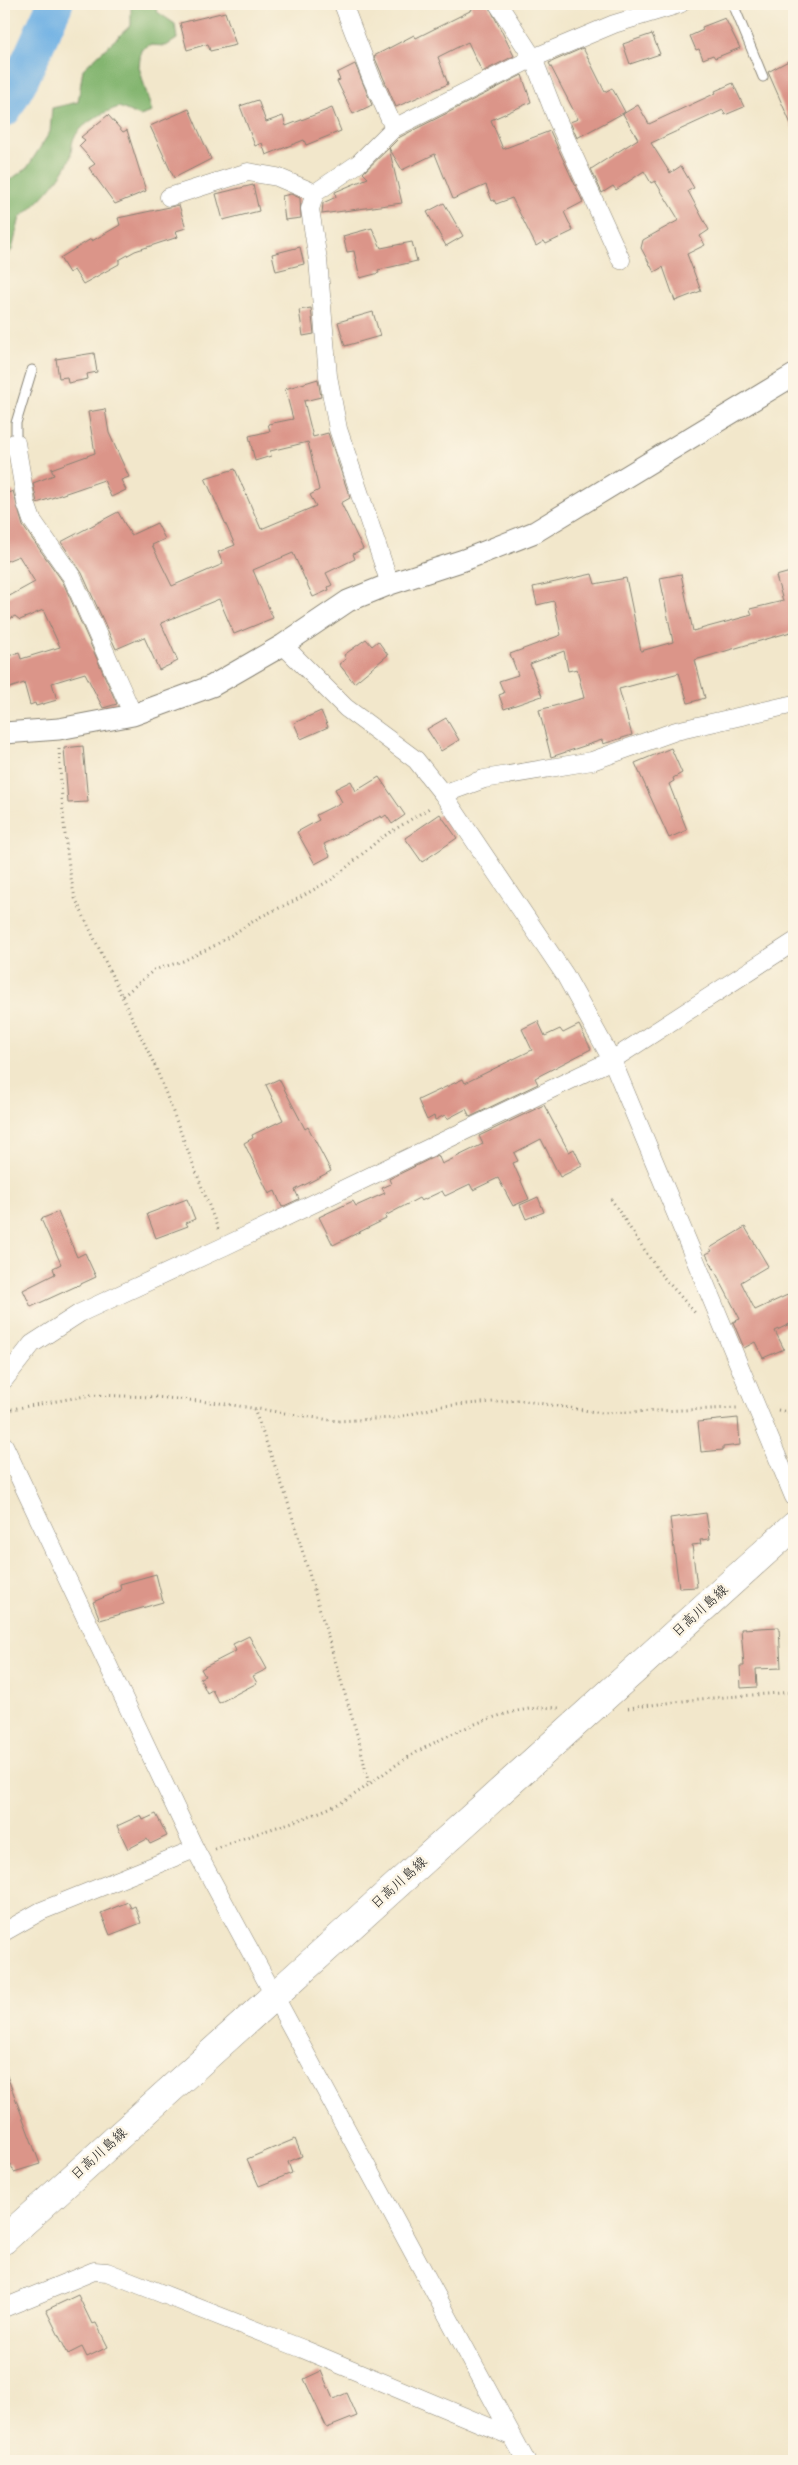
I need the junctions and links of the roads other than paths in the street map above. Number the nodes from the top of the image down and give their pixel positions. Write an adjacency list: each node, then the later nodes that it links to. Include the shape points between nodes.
1 (343, 4): 7 (street)
2 (498, 4): 5 (street)
3 (680, 4): 5 (street, via 614,24)
4 (733, 4): 6 (lane)
5 (533, 58): 7 (street); 10 (street)
6 (763, 77)
7 (394, 128): 8 (street, via 359,163)
8 (315, 193): 9 (street, via 277,177 248,172); 14 (street, via 310,209 328,376 338,429)
9 (169, 197)
10 (621, 260)
11 (32, 370): 13 (lane)
12 (794, 375): 14 (street, via 535,532)
13 (10, 445): 17 (street, via 32,520 72,577)
14 (390, 584): 15 (street, via 348,601)
15 (283, 645): 17 (street, via 212,686); 19 (street, via 346,708 416,760)
16 (794, 704): 19 (street, via 676,731 592,761 484,779)
17 (133, 715): 18 (street, via 59,729)
18 (4, 733)
19 (443, 794): 21 (street, via 566,975)
20 (794, 942): 21 (street)
21 (612, 1060): 22 (street, via 80,1313 32,1344); 24 (street)
22 (4, 1380)
23 (4, 1445): 26 (street)
24 (794, 1497)
25 (794, 1526): 28 (main road, 日高川島線)
26 (197, 1852): 27 (street, via 41,1911); 28 (street)
27 (4, 1932)
28 (274, 1997): 29 (main road, 日高川島線); 31 (street)
29 (4, 2240)
30 (4, 2308): 31 (street, via 94,2271 107,2272)
31 (513, 2437): 32 (street)
32 (526, 2461)

